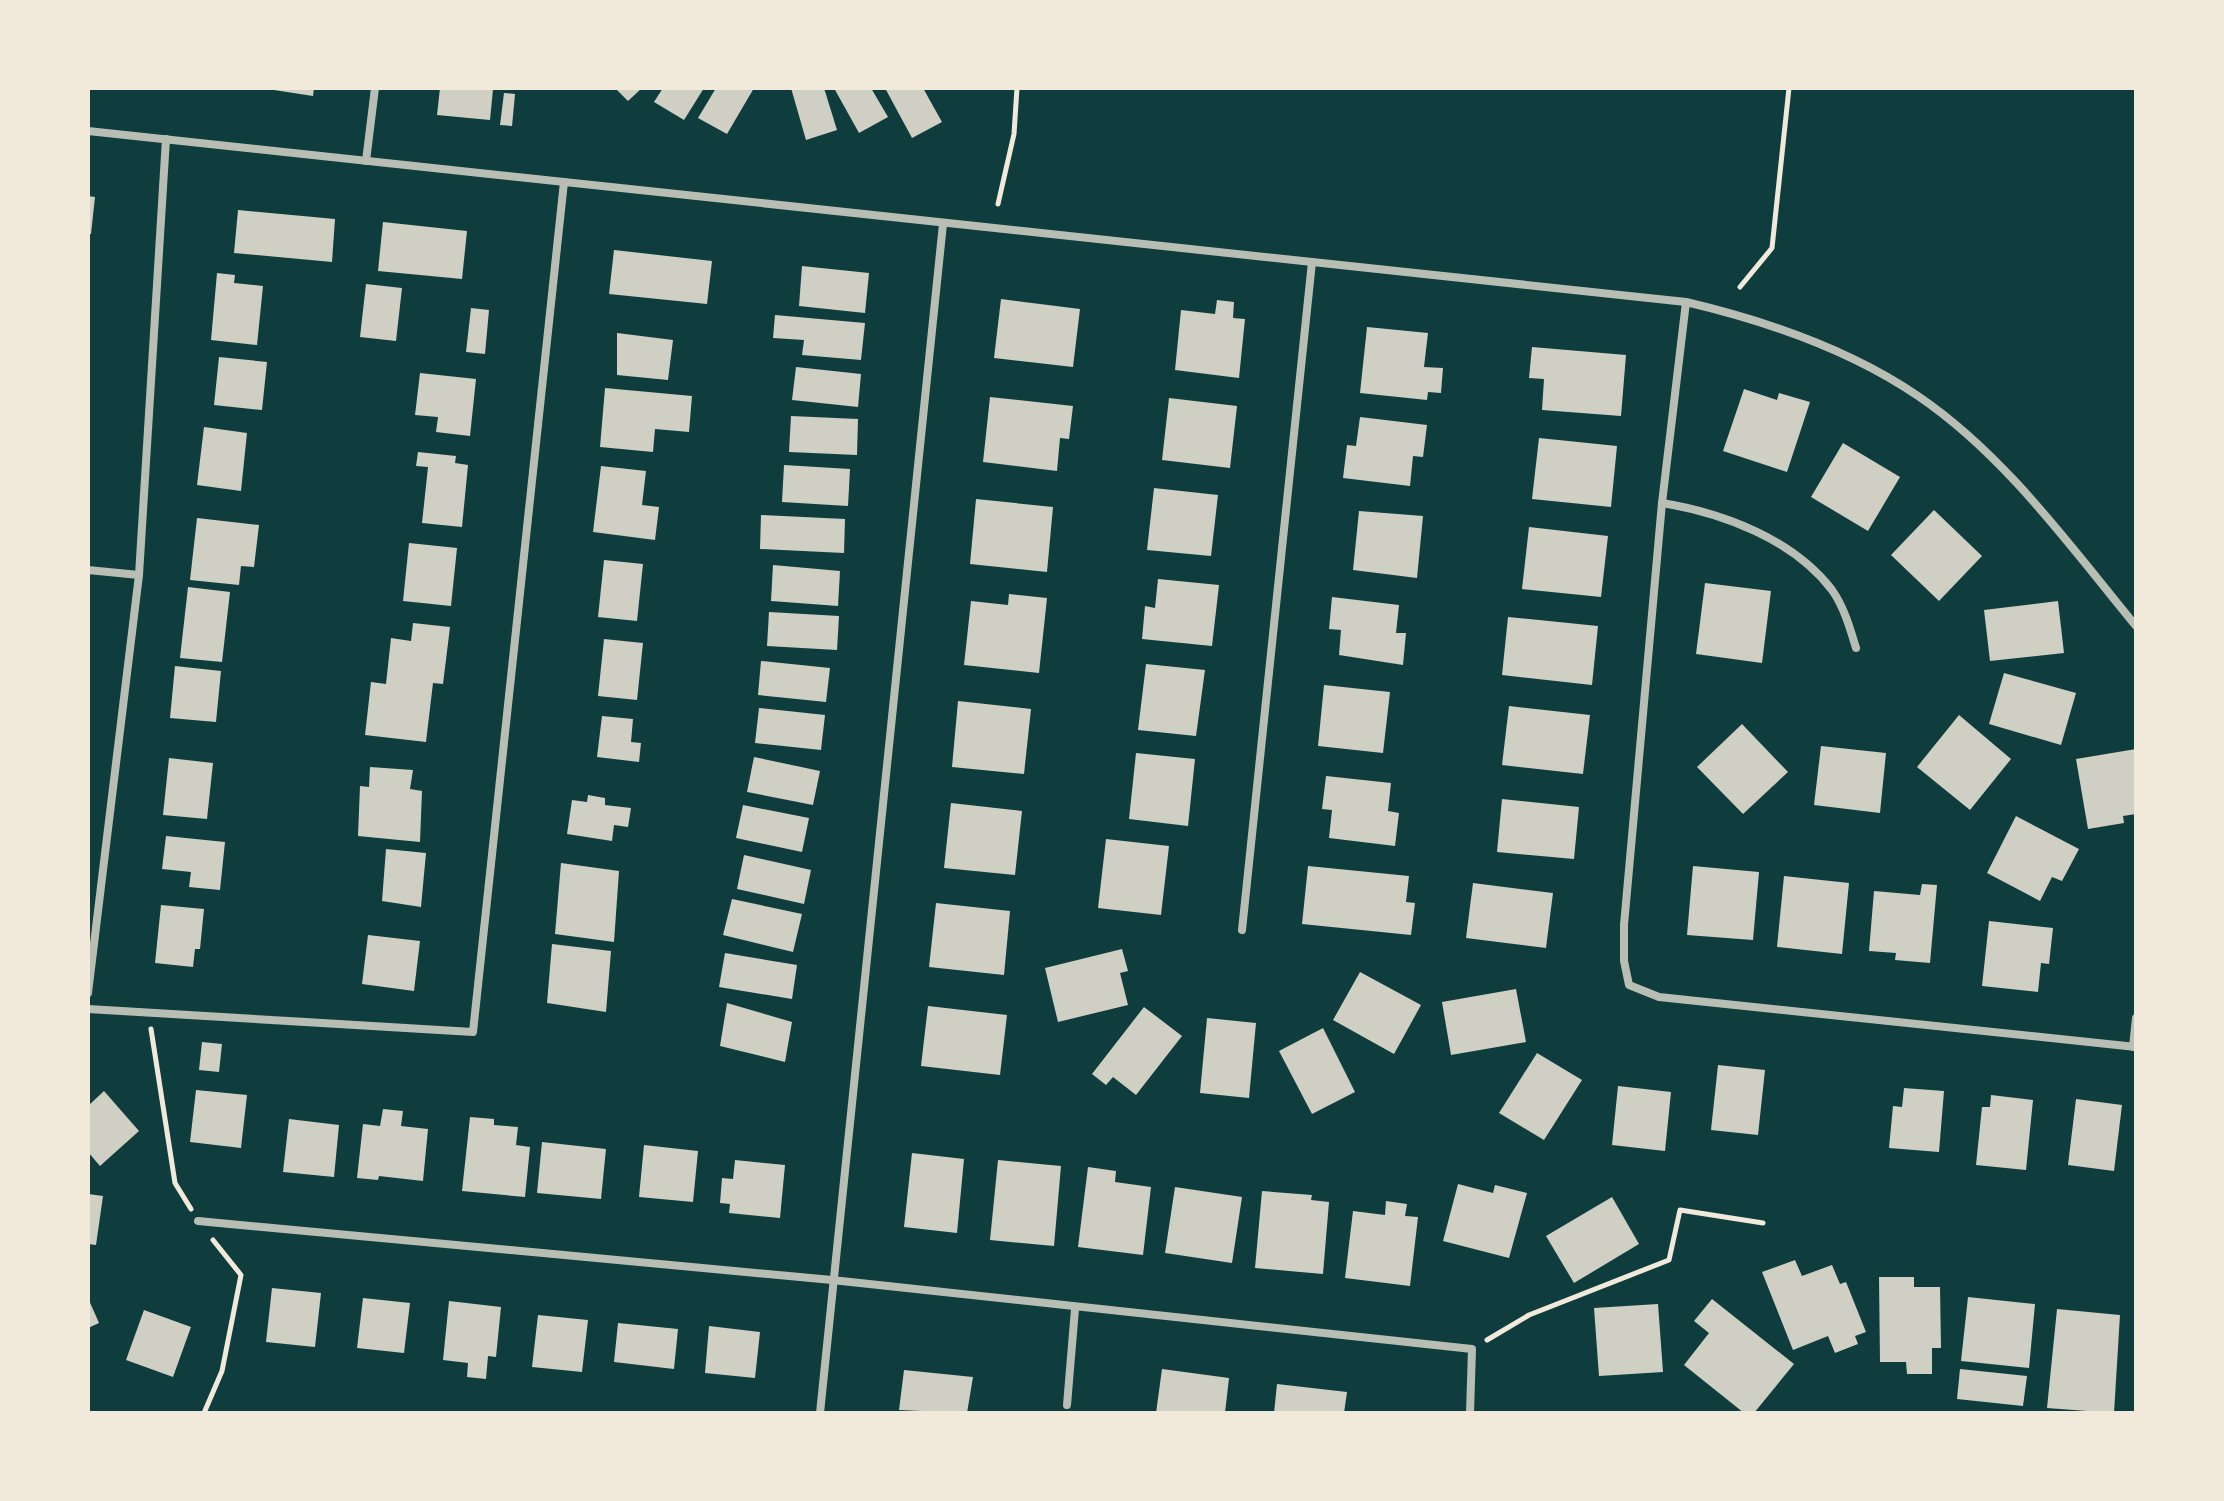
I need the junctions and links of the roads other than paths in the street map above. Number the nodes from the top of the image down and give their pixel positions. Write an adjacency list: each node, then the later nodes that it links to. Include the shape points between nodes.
1 (375, 88): 4 (street)
2 (88, 131): 3 (street)
3 (166, 139): 4 (street); 11 (street)
4 (366, 161): 5 (street)
5 (564, 182): 6 (street); 16 (street, via 473,1032)
6 (943, 224): 7 (street); 20 (street)
7 (1312, 262): 8 (street); 14 (street)
8 (1686, 302): 9 (street); 12 (street, via 1733,313 1846,355 1919,396 2034,502)
9 (1662, 503): 13 (street, via 1701,509 1759,533 1802,560 1833,592); 18 (street, via 1624,925 1629,985 1659,997)
10 (88, 570): 11 (street)
11 (139, 575): 15 (street)
12 (2136, 626)
13 (1856, 648)
14 (1242, 930)
15 (88, 993)
16 (88, 1009)
17 (2136, 1018): 18 (street)
18 (2134, 1047)
19 (198, 1221): 20 (street)
20 (832, 1280): 21 (street); 23 (street)
21 (1075, 1309): 22 (street); 24 (street, via 1472,1349)
22 (1067, 1405)
23 (820, 1413)
24 (1470, 1413)

